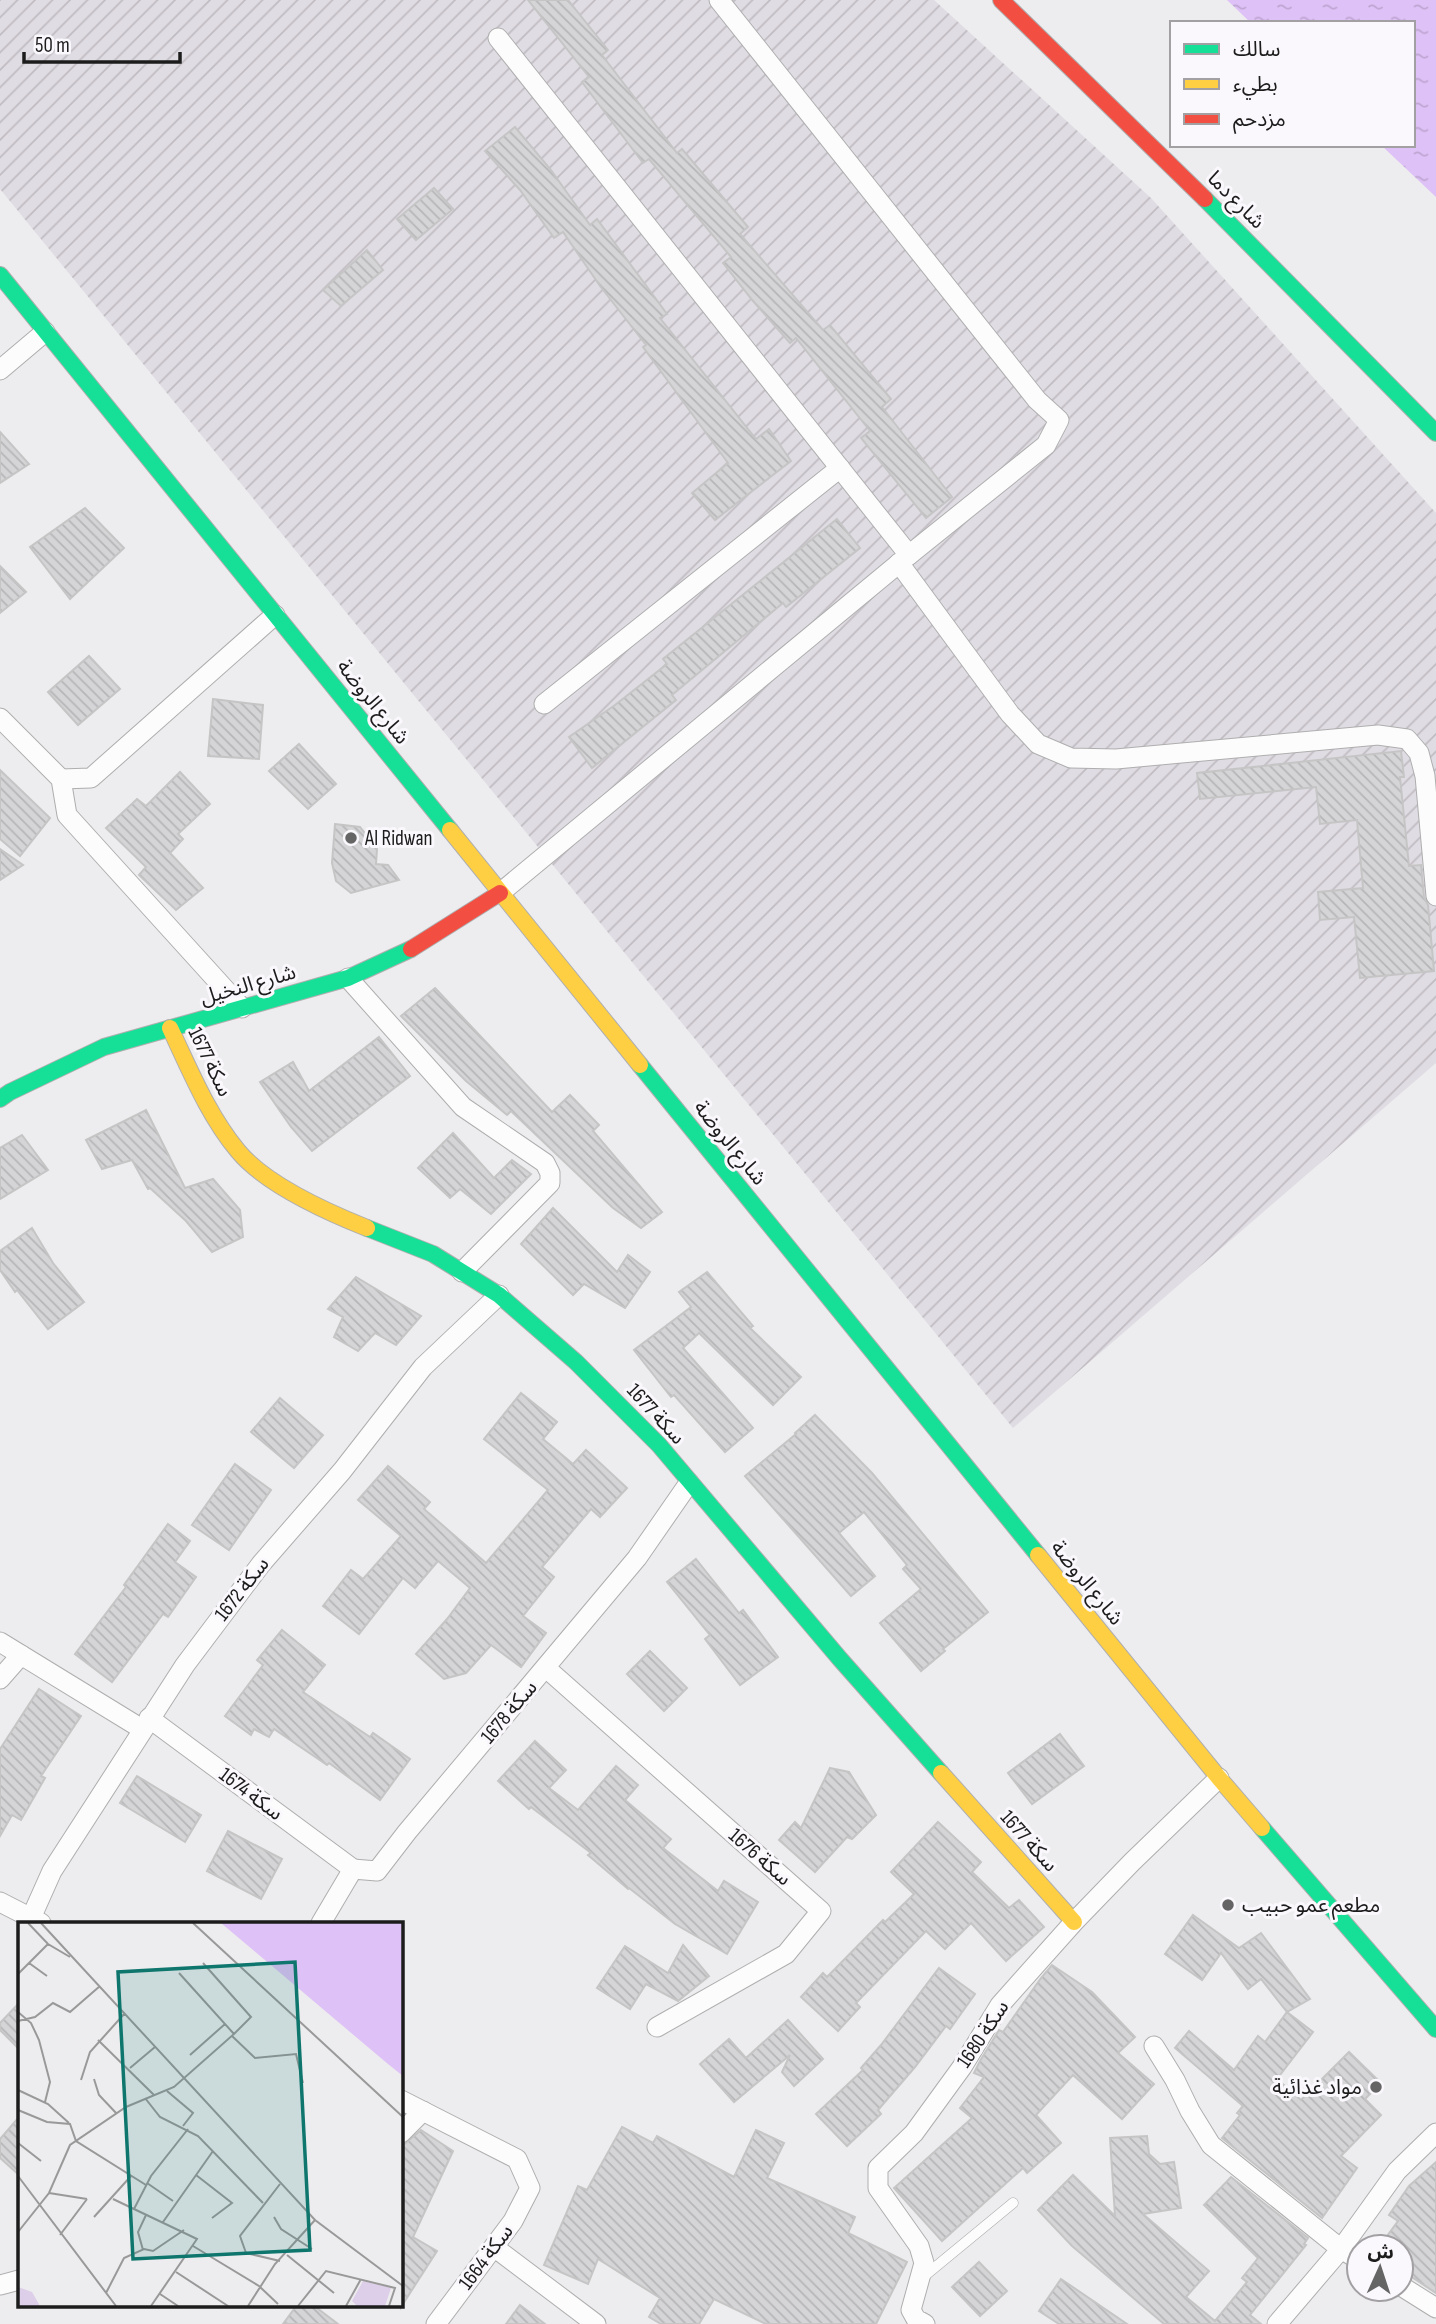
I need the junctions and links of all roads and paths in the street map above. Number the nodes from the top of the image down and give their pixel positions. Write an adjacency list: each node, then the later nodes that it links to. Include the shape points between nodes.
1 (719, 0): 9 (street, via 1037,400 1059,420 1046,445)
2 (1001, 0): 7 (main road, شارع دما, via 1172,165)
3 (498, 38): 8 (street)
4 (0, 275): 5 (main road, شارع الروضة)
5 (45, 332): 6 (street); 10 (main road, شارع الروضة)
6 (0, 370)
7 (1436, 433)
8 (840, 468): 9 (street); 11 (street)
9 (904, 559): 14 (street); 15 (street, via 1010,714 1038,744 1071,758 1116,759 1378,735 1406,739 1419,753 1425,776)
10 (275, 615): 13 (street, via 91,778); 14 (main road, شارع الروضة)
11 (544, 704)
12 (0, 718): 13 (street)
13 (61, 779): 17 (street, via 66,815)
14 (499, 893): 16 (main road, شارع النخيل, via 407,952); 28 (main road, شارع الروضة)
15 (1436, 896)
16 (348, 978): 17 (main road, شارع النخيل); 20 (street, via 463,1107 545,1163 550,1173 550,1183)
17 (242, 1008): 18 (main road, شارع النخيل)
18 (170, 1028): 19 (main road, شارع النخيل, via 104,1047); 20 (main road, سكة 1677, via 209,1110 239,1153 280,1187 433,1254)
19 (0, 1099)
20 (462, 1272): 21 (main road, سكة 1677)
21 (499, 1295): 22 (main road, سكة 1677, via 576,1362); 27 (street, سكة 1672, via 423,1367 261,1564)
22 (689, 1483): 25 (street, سكة 1678, via 637,1558); 33 (main road, سكة 1677)
23 (0, 1642): 24 (street, سكة 1674)
24 (21, 1655): 26 (street); 27 (street, سكة 1674)
25 (546, 1668): 29 (street, سكة 1678, via 377,1871); 34 (street, سكة 1676, via 821,1911 786,1954)
26 (0, 1679)
27 (146, 1723): 29 (street, سكة 1674); 31 (street, سكة 1672, via 52,1871)
28 (1219, 1778): 33 (street, سكة 1680); 35 (main road, شارع الروضة)
29 (353, 1870): 32 (street)
30 (0, 1902): 31 (street)
31 (36, 1920)
32 (322, 1922)
33 (1074, 1922): 46 (street, سكة 1680, via 1000,2005 915,2133 878,2168 878,2188 919,2246 924,2263)
34 (657, 2027)
35 (1436, 2029)
36 (1154, 2046): 43 (street, via 1211,2145)
37 (402, 2100): 38 (street)
38 (423, 2111): 39 (street); 42 (street, سكة 1664, via 517,2158 530,2188)
39 (402, 2132)
40 (1436, 2133): 43 (street, via 1397,2171)
41 (1013, 2203): 46 (lane)
42 (494, 2247): 50 (street, سكة 1664); 51 (street)
43 (1341, 2249): 44 (street); 53 (street)
44 (1345, 2251)
45 (18, 2280): 47 (street)
46 (919, 2281): 52 (street, سكة 1680, via 911,2311)
47 (0, 2285)
48 (1415, 2295): 49 (street)
49 (1436, 2308)
50 (436, 2324)
51 (596, 2324)
52 (925, 2324)
53 (1277, 2324)

